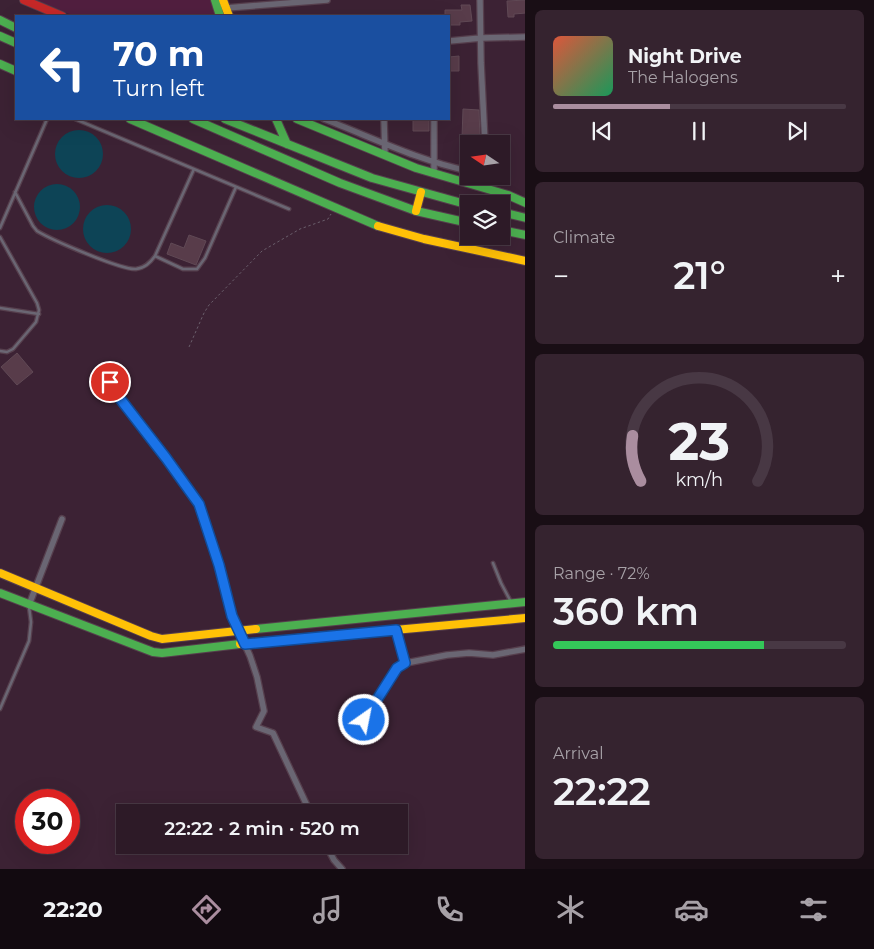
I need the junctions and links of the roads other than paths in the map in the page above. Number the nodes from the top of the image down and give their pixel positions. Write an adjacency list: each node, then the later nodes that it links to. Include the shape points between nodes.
1 (24, 0): 8 (street)
2 (215, 0): 9 (street)
3 (313, 0): 4 (street); 6 (street)
4 (327, 0)
5 (480, 0): 14 (street)
6 (271, 2): 7 (street)
7 (226, 8)
8 (60, 15)
9 (220, 15)
10 (0, 20): 11 (street)
11 (15, 28)
12 (0, 36): 16 (street)
13 (525, 37): 14 (street)
14 (481, 38): 15 (street); 29 (street)
15 (450, 41)
16 (15, 43)
17 (0, 64): 18 (street)
18 (15, 71)
19 (47, 120): 40 (lane)
20 (78, 120): 34 (lane)
21 (132, 120): 56 (street, via 377,226)
22 (195, 120): 47 (street, via 340,183)
23 (227, 120): 31 (street)
24 (276, 120): 31 (street)
25 (302, 120): 32 (street)
26 (326, 120): 30 (street)
27 (384, 120): 30 (street)
28 (434, 120): 33 (street)
29 (485, 135)
30 (384, 143): 32 (street); 33 (street)
31 (287, 144): 41 (street, via 372,178)
32 (385, 155): 36 (street)
33 (434, 162): 35 (street); 36 (street)
34 (194, 169): 38 (lane); 55 (lane)
35 (460, 169)
36 (434, 174): 39 (street)
37 (485, 185): 39 (street)
38 (236, 187): 46 (lane); 55 (lane, via 205,258 197,268 183,269)
39 (485, 188): 43 (street)
40 (15, 192): 51 (lane); 55 (lane, via 33,226 44,235 126,268 142,268)
41 (421, 192): 44 (street); 47 (street)
42 (525, 197): 43 (lane)
43 (514, 198): 45 (street)
44 (460, 202)
45 (525, 203)
46 (289, 209)
47 (416, 211): 50 (street)
48 (510, 214): 49 (street)
49 (525, 218)
50 (460, 221)
51 (0, 228)
52 (510, 232): 53 (street)
53 (525, 235)
54 (0, 237): 58 (lane, via 37,303)
55 (155, 256)
56 (525, 261)
57 (0, 308): 58 (lane)
58 (39, 314): 59 (lane, via 13,349)
59 (0, 352)
60 (103, 368): 73 (street, via 118,396 199,504)
61 (62, 520): 64 (street)
62 (493, 563): 67 (lane)
63 (0, 573): 64 (street)
64 (35, 588): 68 (street); 73 (street, via 157,638)
65 (0, 593): 68 (street)
66 (525, 602): 67 (street)
67 (512, 603): 69 (street)
68 (29, 605): 74 (street, via 153,652); 77 (lane, via 29,641)
69 (480, 607): 71 (street); 73 (street)
70 (525, 618): 71 (street)
71 (481, 622): 72 (street)
72 (396, 630): 74 (street); 76 (street)
73 (239, 632): 74 (street)
74 (253, 644): 79 (street, via 252,663 264,711 256,728 273,733)
75 (525, 649): 76 (street, via 488,656 453,654)
76 (405, 663): 78 (street, via 397,668)
77 (0, 709)
78 (364, 720)
79 (306, 804)
80 (331, 854): 81 (street)
81 (342, 869)

